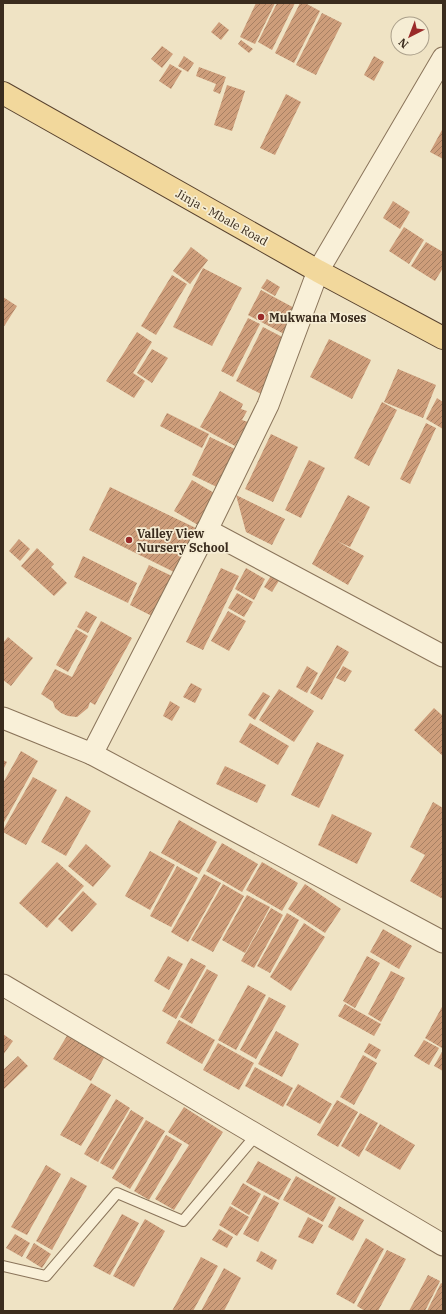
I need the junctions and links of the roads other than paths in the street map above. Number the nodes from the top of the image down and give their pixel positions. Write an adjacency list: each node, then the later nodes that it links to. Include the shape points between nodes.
1 (443, 58): 3 (street)
2 (3, 94): 3 (main road, Jinja - Mbale Road)
3 (318, 272): 4 (main road, Jinja - Mbale Road); 5 (street, via 268,405)
4 (443, 338)
5 (207, 530): 6 (street); 8 (street)
6 (443, 656)
7 (3, 718): 8 (street)
8 (92, 754): 9 (street)
9 (443, 942)
10 (3, 985): 11 (street)
11 (257, 1134): 12 (street); 13 (lane, via 183,1221 117,1193 46,1276)
12 (443, 1245)
13 (3, 1266)

